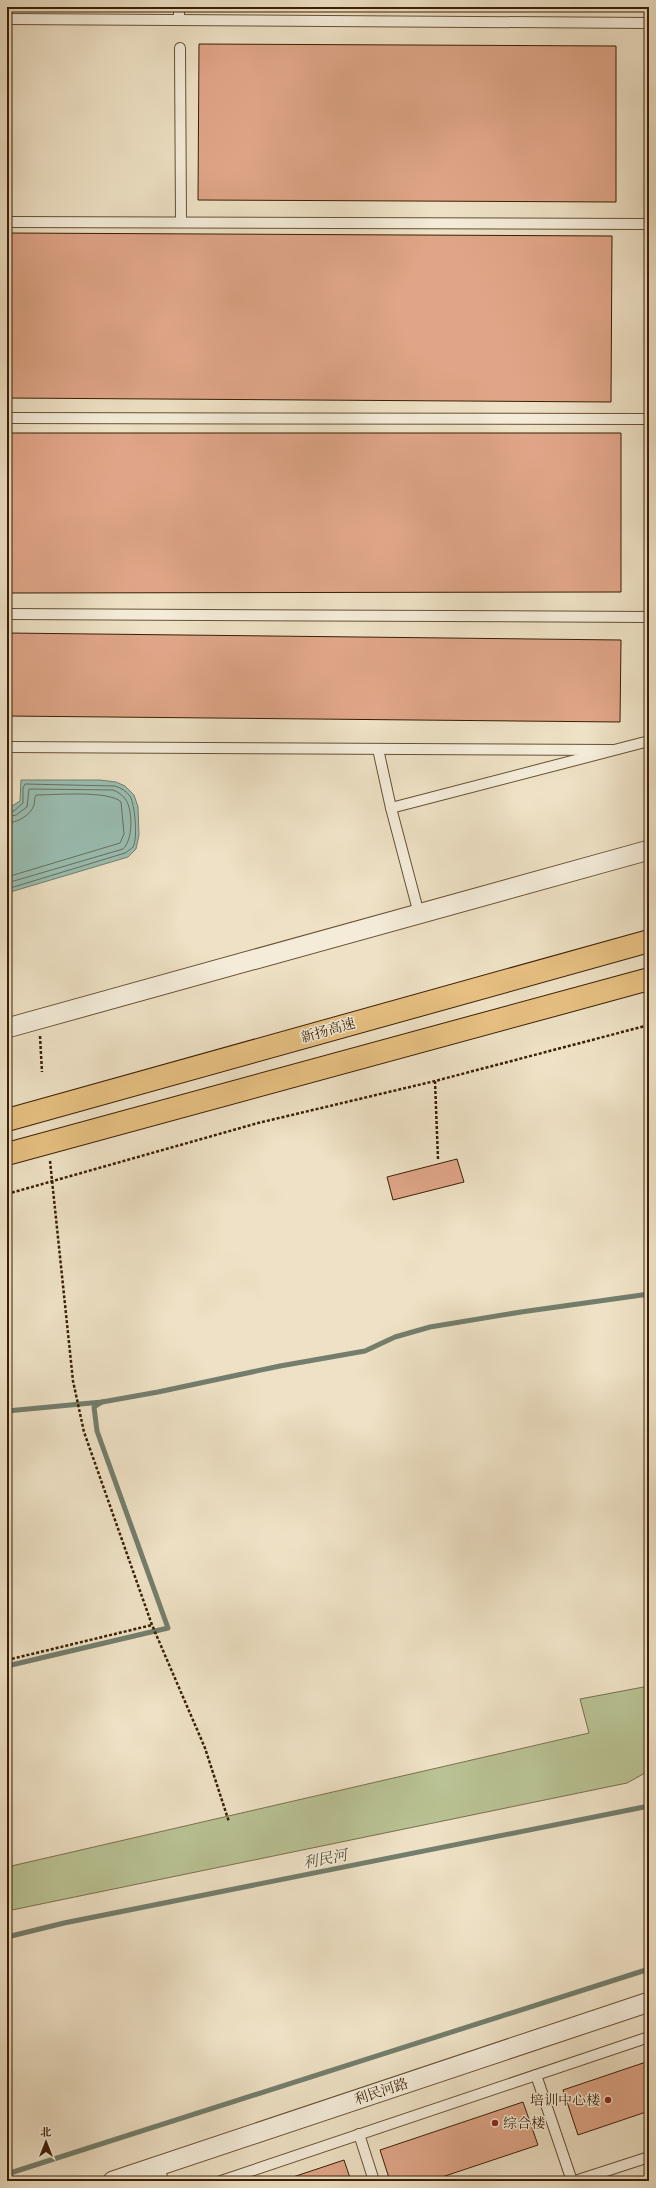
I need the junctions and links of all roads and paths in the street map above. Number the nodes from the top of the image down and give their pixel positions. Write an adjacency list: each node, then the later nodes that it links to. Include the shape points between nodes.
1 (180, 7): 3 (lane)
2 (7, 19): 3 (lane)
3 (180, 20): 4 (lane)
4 (649, 23)
5 (180, 48): 7 (lane)
6 (7, 222): 7 (lane)
7 (181, 222): 8 (lane)
8 (649, 224)
9 (7, 418): 10 (lane)
10 (649, 419)
11 (7, 614): 12 (lane)
12 (649, 617)
13 (649, 741): 16 (lane)
14 (7, 747): 15 (lane)
15 (378, 749): 16 (lane); 17 (lane)
16 (612, 750): 17 (lane)
17 (391, 808): 19 (lane)
18 (649, 850): 19 (street)
19 (419, 914): 22 (street)
20 (649, 941): 27 (highway, 新扬高速)
21 (649, 979): 28 (highway)
22 (38, 1020): 24 (street); 25 (path)
23 (649, 1025): 26 (path)
24 (7, 1028)
25 (42, 1072)
26 (435, 1081): 29 (path); 31 (path, via 258,1123)
27 (7, 1120)
28 (7, 1154)
29 (438, 1158)
30 (50, 1161): 31 (path)
31 (51, 1181): 32 (path); 33 (path, via 73,1381 84,1432)
32 (7, 1194)
33 (152, 1625): 34 (path); 35 (path, via 205,1748)
34 (7, 1660)
35 (228, 1822)
36 (649, 2002): 41 (street, 利民河路)
37 (649, 2037): 38 (lane)
38 (536, 2075): 39 (lane); 45 (lane)
39 (359, 2134): 43 (lane); 44 (lane)
40 (649, 2157): 45 (lane)
41 (161, 2173): 42 (street, 利民河路)
42 (113, 2181)
43 (221, 2181)
44 (374, 2181)
45 (574, 2181)

